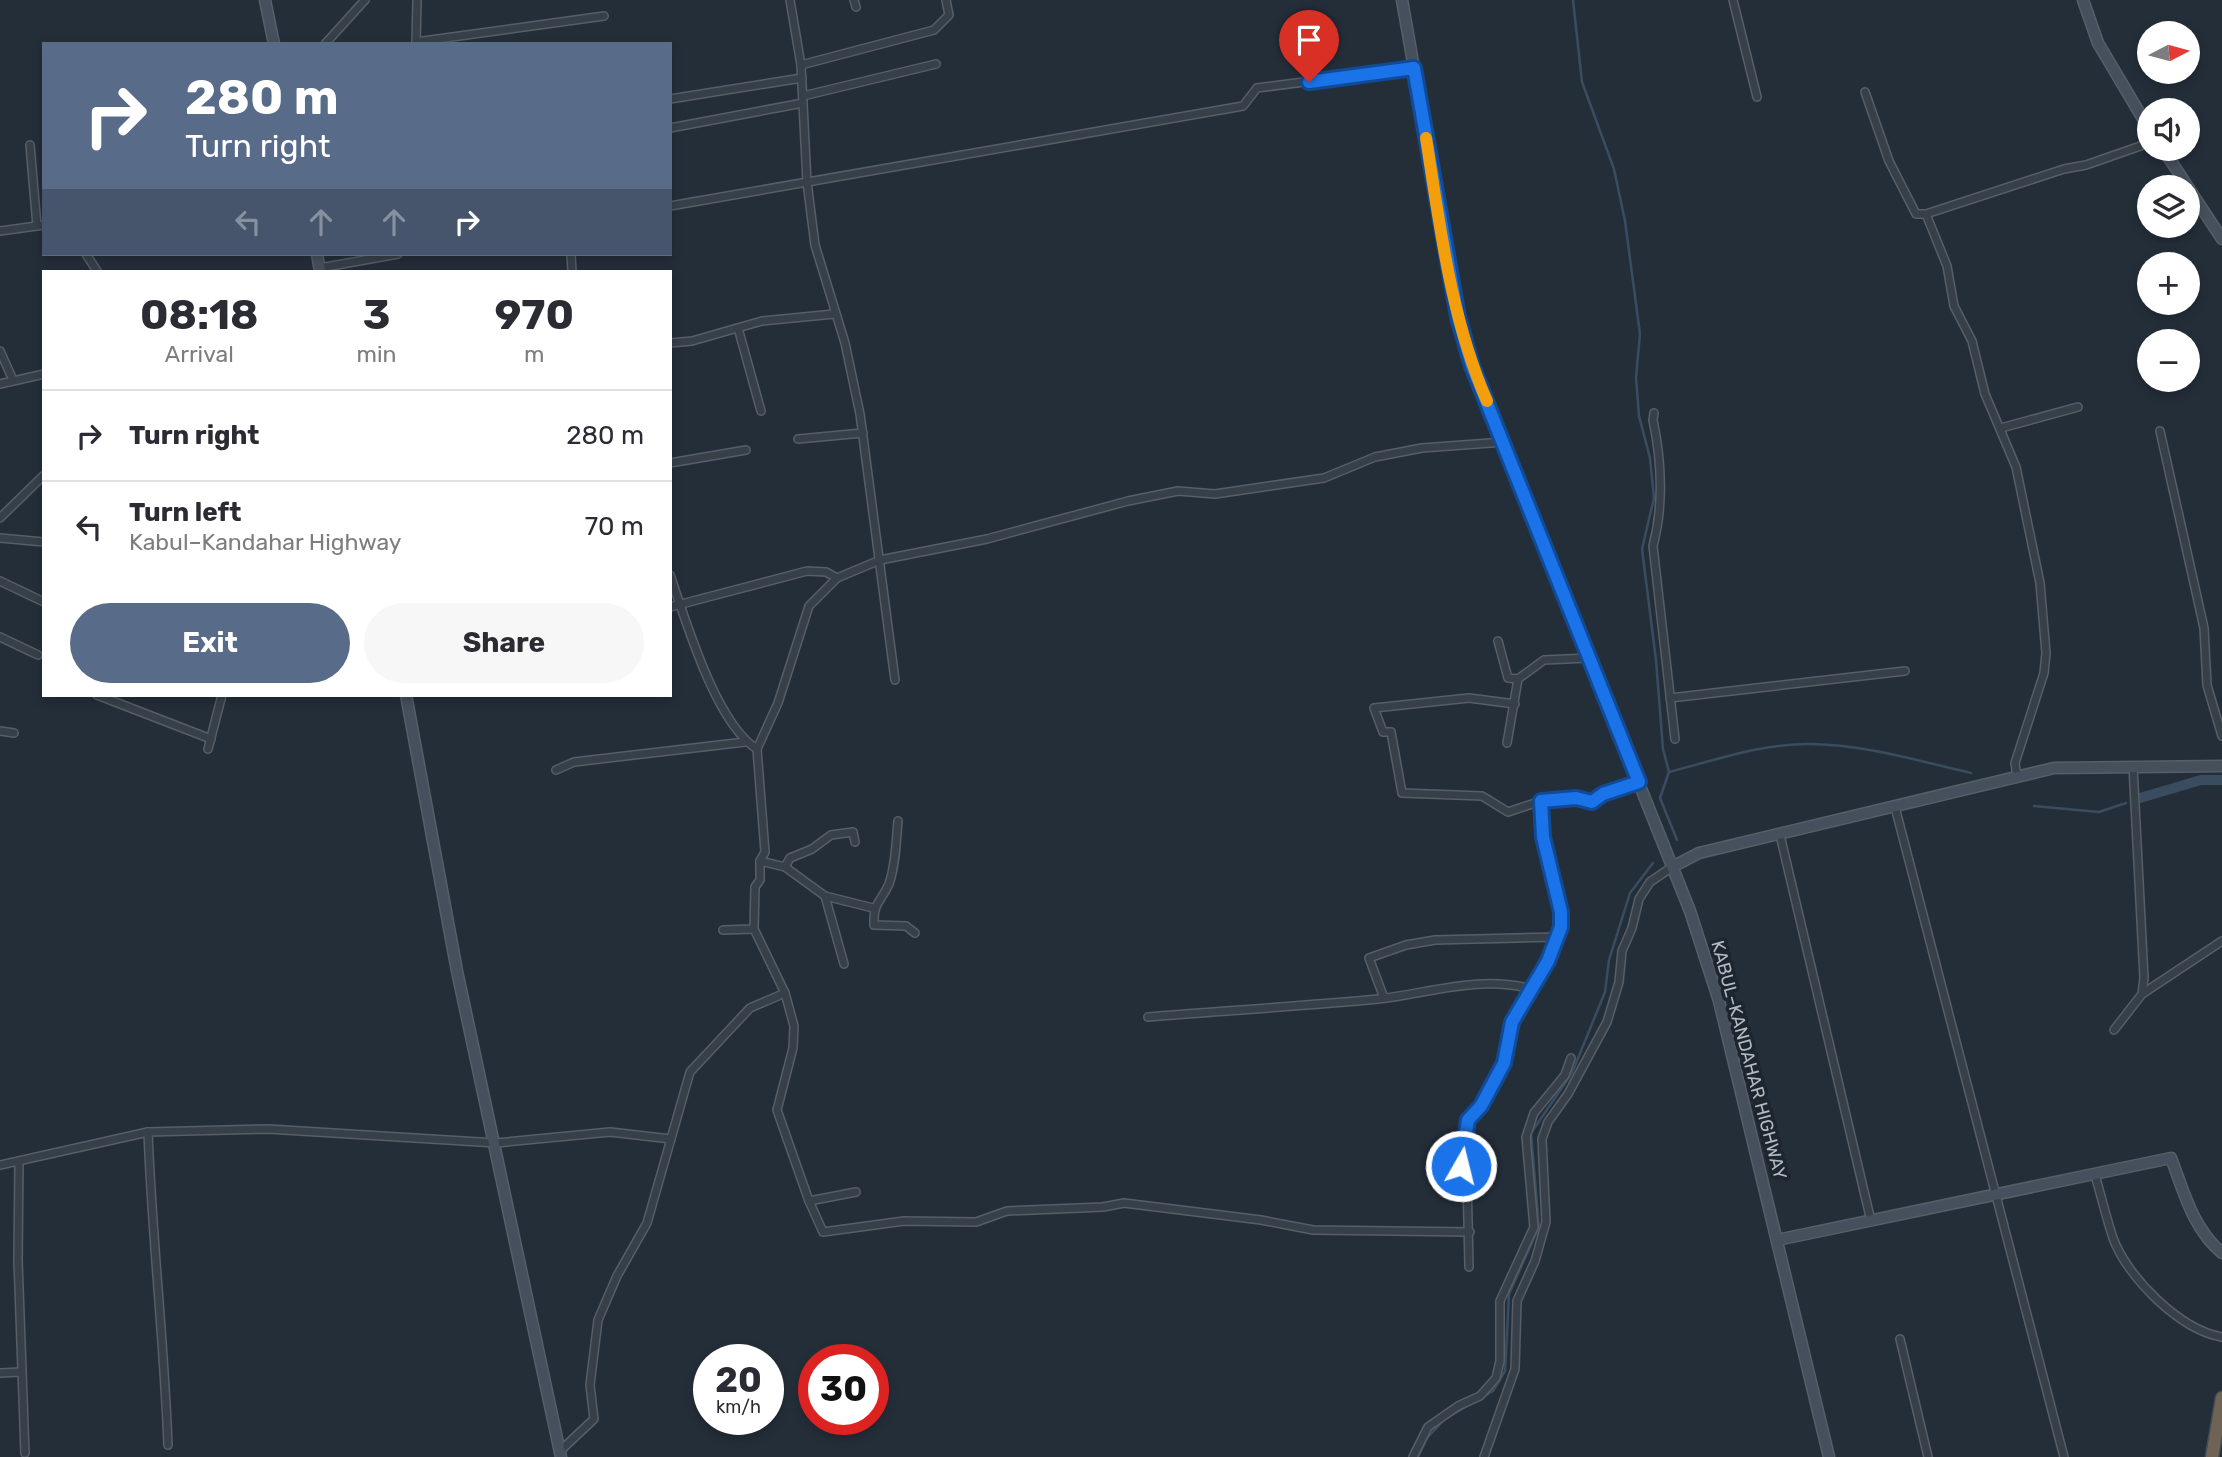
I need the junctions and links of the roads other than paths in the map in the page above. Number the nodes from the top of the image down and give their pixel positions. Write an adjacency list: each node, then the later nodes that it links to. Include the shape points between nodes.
1 (265, 0): 10 (main road)
2 (365, 0): 11 (street)
3 (417, 0): 12 (street)
4 (790, 0): 15 (street)
5 (946, 0): 15 (street, via 949,15 934,30)
6 (1402, 0): 16 (main road, KABUL–KANDAHAR HIGHWAY)
7 (1733, 0): 19 (street)
8 (2084, 0): 22 (main road, via 2098,43)
9 (604, 16): 13 (street)
10 (274, 42)
11 (326, 42)
12 (416, 42)
13 (423, 42)
14 (936, 64): 20 (street)
15 (801, 65): 17 (street)
16 (1414, 68): 27 (street, via 1257,88 1243,106); 49 (main road, KABUL–KANDAHAR HIGHWAY, via 1458,317 1472,366)
17 (802, 78): 20 (street); 21 (street)
18 (1865, 92): 29 (street, via 1889,161 1916,214)
19 (1756, 97)
20 (803, 99): 23 (street); 27 (street)
21 (672, 100)
22 (2137, 109)
23 (672, 128)
24 (30, 145): 30 (street)
25 (2137, 147): 29 (street)
26 (2171, 161): 32 (main road)
27 (807, 182): 28 (street); 35 (street, via 815,245)
28 (672, 206)
29 (1926, 214): 45 (street, via 1947,266 1961,324 1972,341 1985,394)
30 (40, 226): 31 (street)
31 (0, 231)
32 (2222, 239)
33 (388, 256): 34 (street)
34 (320, 270)
35 (834, 314): 36 (street); 47 (street, via 850,364)
36 (738, 328): 37 (street); 43 (street)
37 (672, 343)
38 (0, 351): 40 (street)
39 (42, 374): 40 (street)
40 (13, 380): 41 (street)
41 (0, 384)
42 (2078, 407): 45 (street)
43 (761, 411)
44 (1654, 413): 73 (street, via 1662,472 1653,546)
45 (2001, 428): 87 (street, via 2016,467 2031,534 2046,653 2044,673 2015,763)
46 (2160, 431): 77 (street, via 2204,628 2207,685)
47 (863, 433): 48 (street); 56 (street)
48 (798, 439)
49 (1504, 442): 56 (street, via 1387,454 1324,478 1215,494 1178,491); 66 (main road, KABUL–KANDAHAR HIGHWAY)
50 (746, 450): 51 (street)
51 (672, 463)
52 (42, 476): 53 (street)
53 (0, 518)
54 (0, 538): 55 (street)
55 (42, 542)
56 (880, 561): 57 (street); 69 (street)
57 (837, 578): 61 (street, via 807,571); 83 (street, via 809,606 786,680)
58 (672, 580): 61 (street)
59 (0, 581): 60 (street)
60 (42, 601)
61 (680, 602): 62 (street); 80 (street, via 697,654)
62 (672, 606)
63 (0, 637): 65 (street)
64 (1498, 642): 68 (street, via 1508,678)
65 (38, 655)
66 (1589, 658): 68 (street, via 1544,660); 88 (main road, KABUL–KANDAHAR HIGHWAY)
67 (1905, 671): 73 (street)
68 (1518, 679): 74 (street)
69 (895, 680)
70 (102, 697): 78 (street)
71 (222, 697): 78 (street)
72 (405, 697): 116 (main road, via 457,971)
73 (1670, 698): 79 (street)
74 (1515, 704): 81 (street); 89 (street, via 1469,698 1374,708 1383,732 1391,732 1402,793 1482,796 1508,812)
75 (0, 731): 76 (street)
76 (14, 733)
77 (2222, 736)
78 (211, 739): 82 (street)
79 (1675, 739)
80 (745, 742): 83 (street); 86 (street, via 574,762)
81 (1507, 743)
82 (208, 749)
83 (757, 749): 94 (street, via 765,852)
84 (2133, 766): 85 (main road); 87 (main road, via 2054,768); 107 (street)
85 (2222, 766)
86 (556, 770)
87 (2017, 777): 90 (main road)
88 (1639, 782): 89 (street, via 1592,802 1576,798); 96 (main road, KABUL–KANDAHAR HIGHWAY)
89 (1541, 801): 102 (street, via 1543,837 1561,912)
90 (1895, 807): 92 (main road); 121 (street)
91 (898, 821): 98 (street, via 888,885)
92 (1780, 835): 96 (main road, via 1699,853); 123 (street)
93 (855, 842): 95 (street, via 853,832 831,835 790,859)
94 (760, 861): 95 (street); 99 (street)
95 (785, 867): 97 (street)
96 (1672, 867): 113 (street, via 1650,882 1639,899 1607,1022); 127 (main road, KABUL–KANDAHAR HIGHWAY, via 1719,1001)
97 (825, 895): 98 (street); 104 (street)
98 (873, 908): 101 (street, via 874,925 906,926)
99 (754, 929): 100 (street); 106 (street)
100 (723, 930)
101 (915, 933)
102 (1557, 937): 105 (street); 108 (street, via 1435,940 1369,957)
103 (2222, 942): 107 (street)
104 (844, 964)
105 (1532, 989): 108 (street, via 1507,982 1467,984); 126 (street, via 1512,1022 1504,1063 1481,1106 1468,1120 1461,1166 1467,1174)
106 (785, 993): 115 (street, via 750,1008 691,1072); 122 (street, via 794,1026 793,1048 777,1110)
107 (2142, 994): 110 (street)
108 (1384, 998): 109 (street)
109 (1149, 1017)
110 (2115, 1030)
111 (1571, 1058): 114 (street, via 1565,1075 1534,1113)
112 (148, 1132): 116 (street, via 268,1129); 117 (street); 135 (street)
113 (1544, 1134): 114 (street); 125 (street)
114 (1527, 1135): 124 (street)
115 (671, 1139): 116 (street, via 610,1132); 137 (street, via 647,1223 598,1320 590,1385 594,1419)
116 (496, 1143): 137 (main road)
117 (19, 1163): 118 (street); 132 (street)
118 (0, 1166)
119 (2095, 1175): 121 (main road); 128 (main road, via 2171,1158 2192,1213); 130 (street, via 2114,1240 2132,1269 2164,1308)
120 (856, 1192): 122 (street)
121 (1997, 1195): 123 (main road); 142 (street)
122 (809, 1201): 126 (street, via 827,1233 905,1221 976,1222 1007,1211 1124,1203 1313,1230)
123 (1871, 1221): 127 (main road)
124 (1534, 1227): 125 (street); 138 (street, via 1500,1301 1496,1378 1479,1396 1428,1427)
125 (1545, 1228): 139 (street, via 1517,1301 1515,1369)
126 (1470, 1231): 129 (street)
127 (1777, 1240): 140 (main road, KABUL–KANDAHAR HIGHWAY)
128 (2222, 1252)
129 (1469, 1267)
130 (2222, 1337)
131 (1900, 1339): 141 (street)
132 (21, 1372): 133 (street); 136 (street)
133 (0, 1373)
134 (2222, 1398): 143 (highway)
135 (168, 1445)
136 (25, 1453)
137 (561, 1454)
138 (1413, 1457)
139 (1484, 1457)
140 (1829, 1457)
141 (1928, 1457)
142 (2064, 1457)
143 (2212, 1457)

